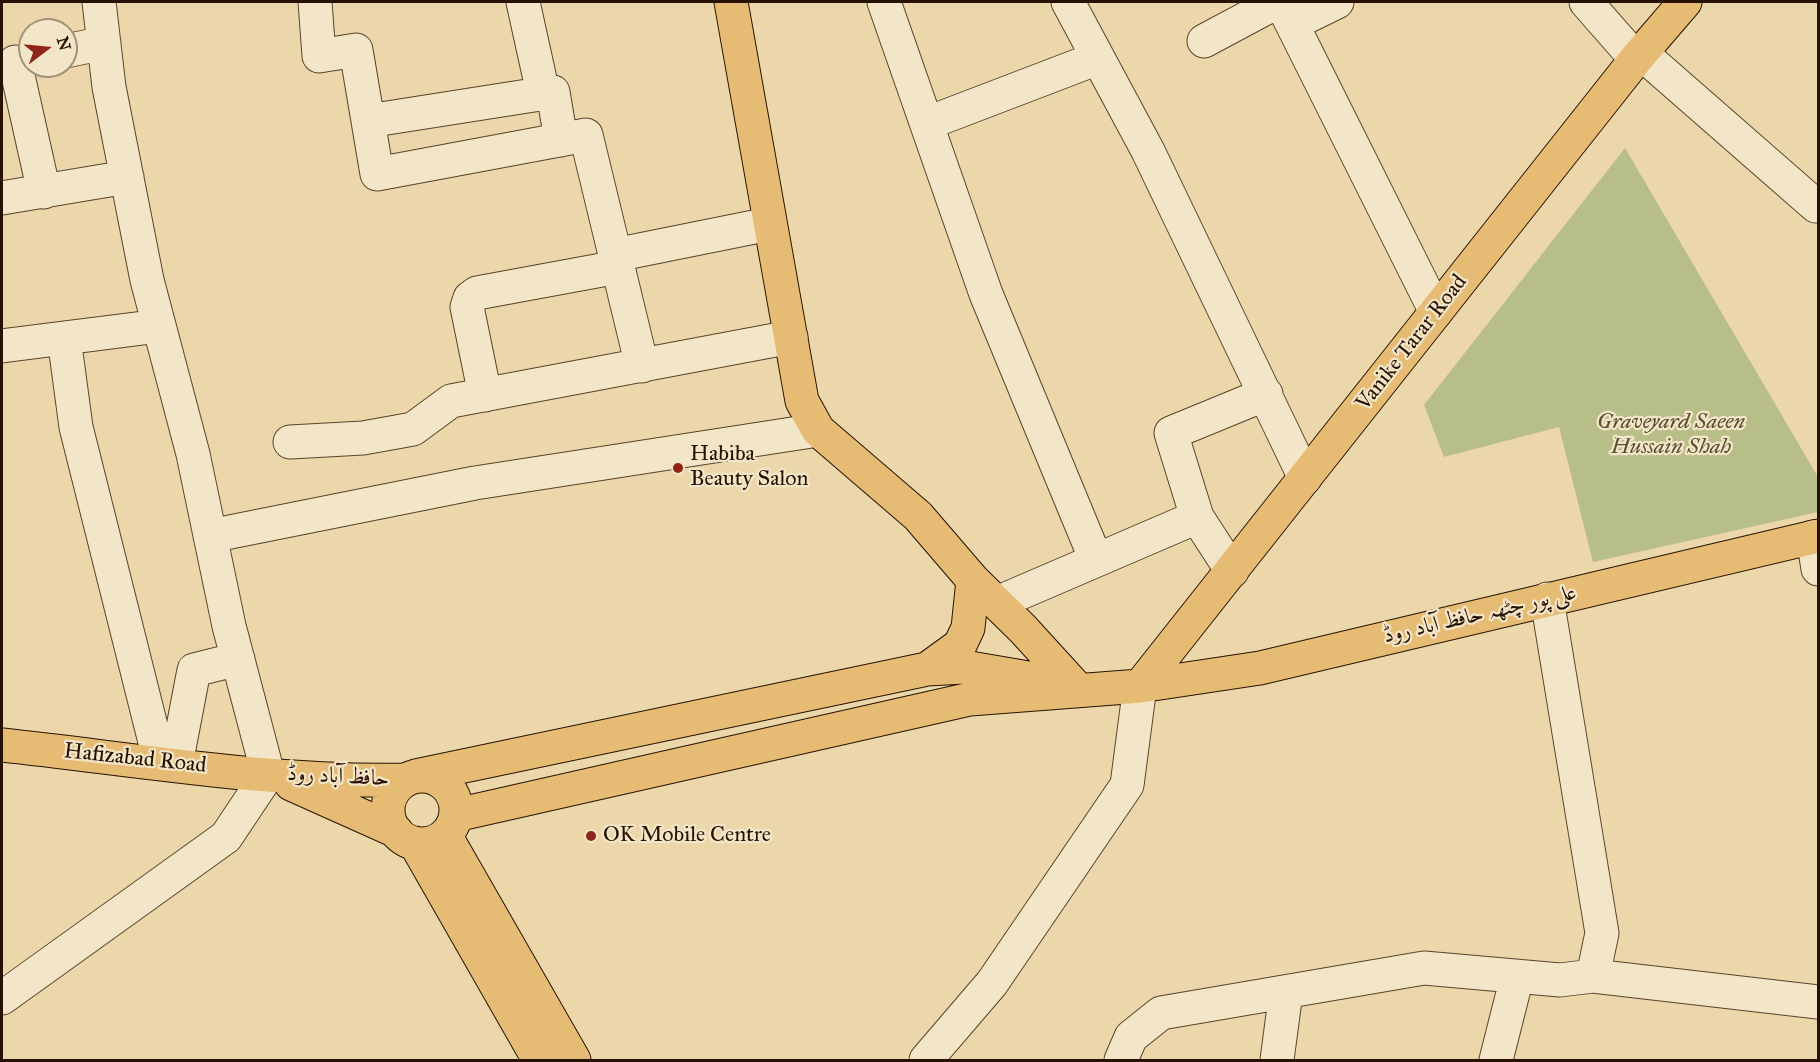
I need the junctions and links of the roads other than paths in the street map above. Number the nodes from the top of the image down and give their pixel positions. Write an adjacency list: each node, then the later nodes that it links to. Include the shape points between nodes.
1 (99, 2): 12 (street)
2 (315, 2): 18 (street, via 320,56 356,50)
3 (522, 2): 17 (street)
4 (731, 2): 25 (main road)
5 (884, 2): 19 (street)
6 (1068, 2): 15 (street)
7 (1337, 2): 10 (street)
8 (1586, 2): 14 (street)
9 (1685, 2): 14 (main road, Vanike Tarar Road)
10 (1283, 9): 11 (street); 27 (street)
11 (1204, 41)
12 (104, 43): 13 (street); 21 (street)
13 (78, 48)
14 (1639, 56): 24 (street); 27 (main road, Vanike Tarar Road)
15 (1098, 58): 19 (street); 33 (street)
16 (16, 62): 22 (street)
17 (543, 93): 18 (street); 20 (street, via 553,92)
18 (368, 122): 20 (street, via 376,174)
19 (928, 123): 41 (street, via 986,294)
20 (561, 140): 26 (street, via 586,135)
21 (127, 177): 22 (street); 28 (street)
22 (44, 192): 23 (street)
23 (2, 198)
24 (1816, 206)
25 (769, 224): 26 (street); 29 (main road)
26 (616, 261): 32 (street); 34 (street, via 477,293 470,298 467,307)
27 (1436, 312): 37 (main road, Vanike Tarar Road)
28 (159, 326): 30 (street); 39 (street)
29 (791, 337): 32 (street); 35 (main road, via 802,401)
30 (64, 338): 31 (street); 52 (street, via 76,427)
31 (2, 346)
32 (642, 366): 34 (street)
33 (1266, 394): 37 (street); 38 (street, via 1171,433)
34 (485, 395): 36 (street, via 451,401 413,429 363,438)
35 (818, 430): 39 (street, via 475,483); 44 (main road, via 918,516)
36 (290, 442)
37 (1305, 478): 43 (main road, Vanike Tarar Road)
38 (1197, 517): 41 (street); 43 (street)
39 (210, 536): 47 (street)
40 (1816, 536): 42 (street); 45 (main road, علی پور چٹھہ حافظ آباد روڈ)
41 (1096, 560): 46 (street)
42 (1818, 569)
43 (1232, 572): 50 (main road, Vanike Tarar Road)
44 (973, 580): 46 (main road); 48 (main road, via 968,628 960,645)
45 (1547, 599): 50 (main road, علی پور چٹھہ حافظ آباد روڈ, via 1260,668); 56 (street, via 1602,933)
46 (997, 603): 49 (main road)
47 (238, 659): 52 (street, via 194,670); 53 (street)
48 (927, 669): 49 (main road, via 964,667); 54 (main road)
49 (1075, 686): 50 (main road)
50 (1140, 686): 55 (main road, via 970,699); 63 (street, via 1127,785 992,983)
51 (2, 745): 52 (main road, Hafizabad Road)
52 (168, 763): 53 (main road, Hafizabad Road)
53 (267, 774): 54 (main road, حافظ آباد روڈ, via 356,781); 55 (main road, حافظ آباد روڈ); 59 (street, via 226,837)
54 (411, 778): 55 (main road, via 390,797 390,821); 55 (main road, via 437,779 452,794)
55 (428, 831): 61 (main road); 62 (main road)
56 (1593, 976): 57 (street, via 1560,980); 60 (street)
57 (1517, 977): 58 (street, via 1424,968); 66 (street)
58 (1286, 992): 64 (street, via 1161,1013 1131,1037); 65 (street)
59 (2, 998)
60 (1818, 1002)
61 (539, 1060)
62 (574, 1060)
63 (926, 1060)
64 (1121, 1060)
65 (1277, 1060)
66 (1496, 1060)

